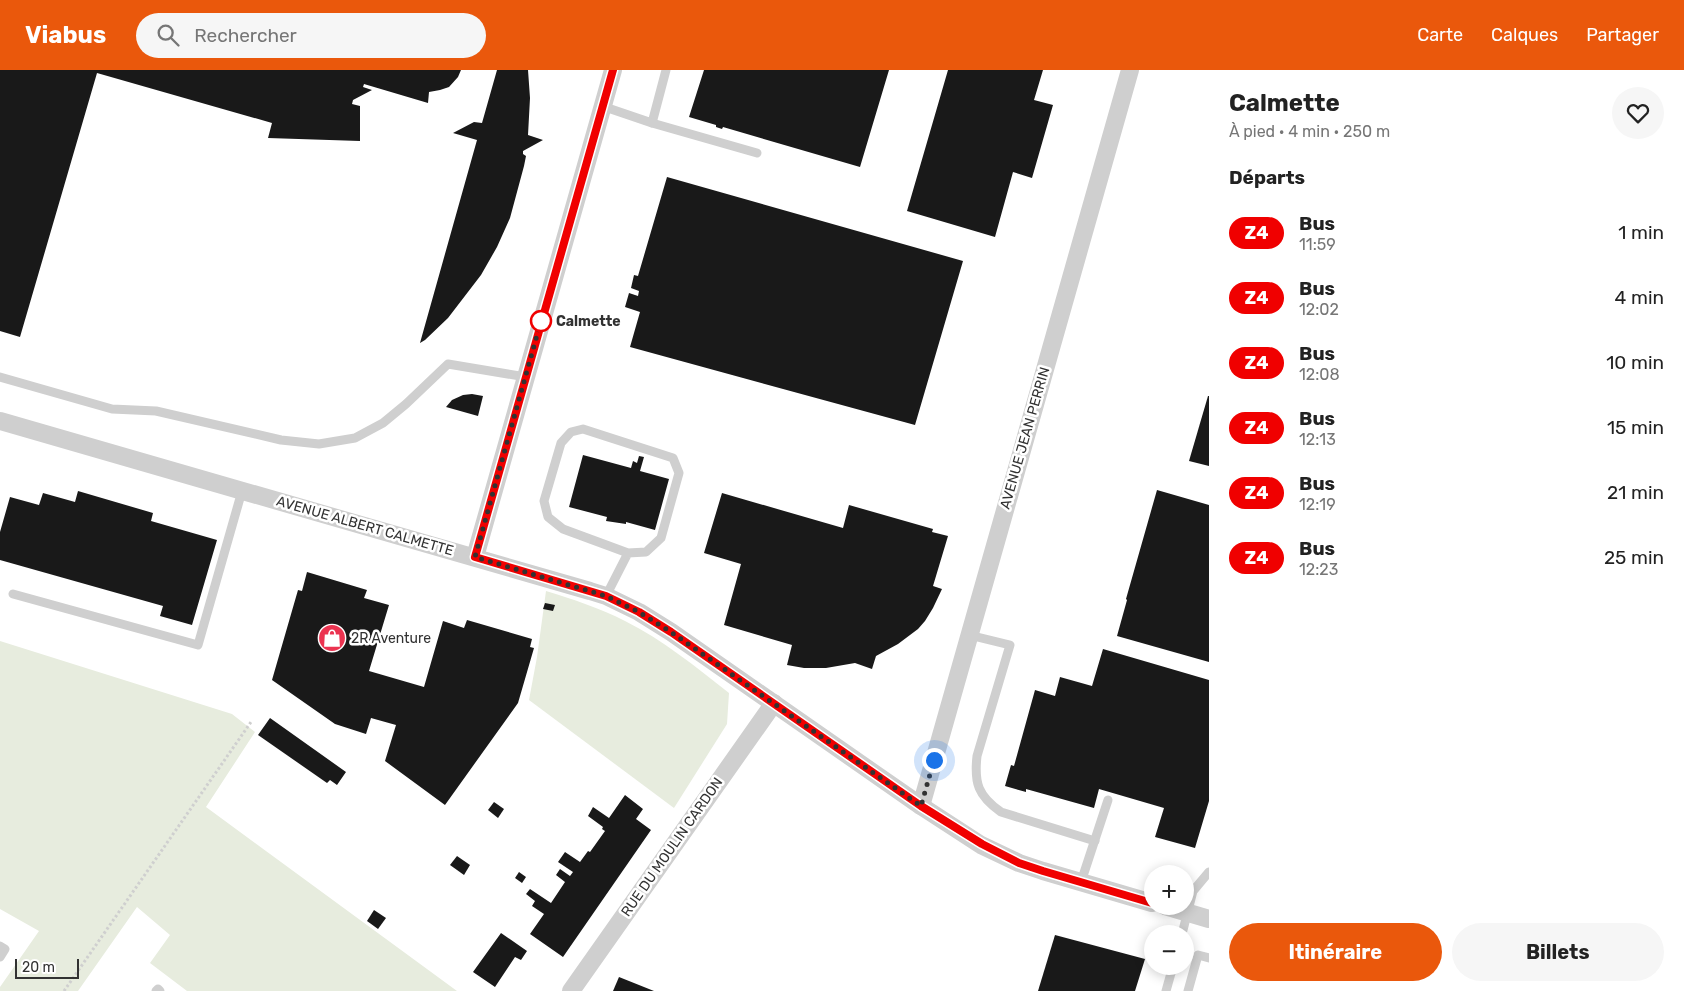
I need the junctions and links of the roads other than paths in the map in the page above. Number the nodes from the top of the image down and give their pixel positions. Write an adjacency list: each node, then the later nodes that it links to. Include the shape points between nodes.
1 (613, 70): 4 (street)
2 (666, 70): 5 (lane)
3 (1130, 70): 15 (street, AVENUE JEAN PERRIN)
4 (602, 106): 5 (lane); 8 (street)
5 (652, 123): 6 (lane)
6 (757, 153)
7 (0, 377): 8 (lane, via 112,409 156,411 281,440 319,444 354,438 383,423 448,364)
8 (526, 377): 12 (street)
9 (0, 421): 10 (street, AVENUE ALBERT CALMETTE)
10 (242, 491): 12 (street, AVENUE ALBERT CALMETTE); 13 (lane, via 198,645)
11 (628, 553): 11 (lane, via 646,552 661,538 679,473 673,458 584,429 571,432 561,443 544,500 548,517 563,529); 14 (lane)
12 (475, 557): 14 (street, AVENUE ALBERT CALMETTE)
13 (13, 594)
14 (606, 596): 16 (street, AVENUE ALBERT CALMETTE, via 671,632)
15 (969, 635): 18 (street, AVENUE JEAN PERRIN); 19 (lane, via 1010,645 977,756 977,785 983,797 1001,812)
16 (774, 704): 18 (street, AVENUE ALBERT CALMETTE); 32 (street, RUE DU MOULIN CARDON)
17 (1108, 800): 19 (lane)
18 (921, 806): 21 (street, AVENUE ALBERT CALMETTE, via 1003,855)
19 (1095, 841): 21 (lane)
20 (1209, 872): 22 (lane)
21 (1081, 882): 23 (street, AVENUE ALBERT CALMETTE)
22 (1194, 890)
23 (1144, 901)
24 (1194, 915): 25 (street)
25 (1209, 919)
26 (0, 946): 27 (lane, via 5,949)
27 (0, 957)
28 (1209, 958): 34 (lane, via 1198,955)
29 (1170, 975): 33 (lane)
30 (156, 991): 31 (lane)
31 (160, 991)
32 (571, 991)
33 (1166, 991)
34 (1188, 991)

